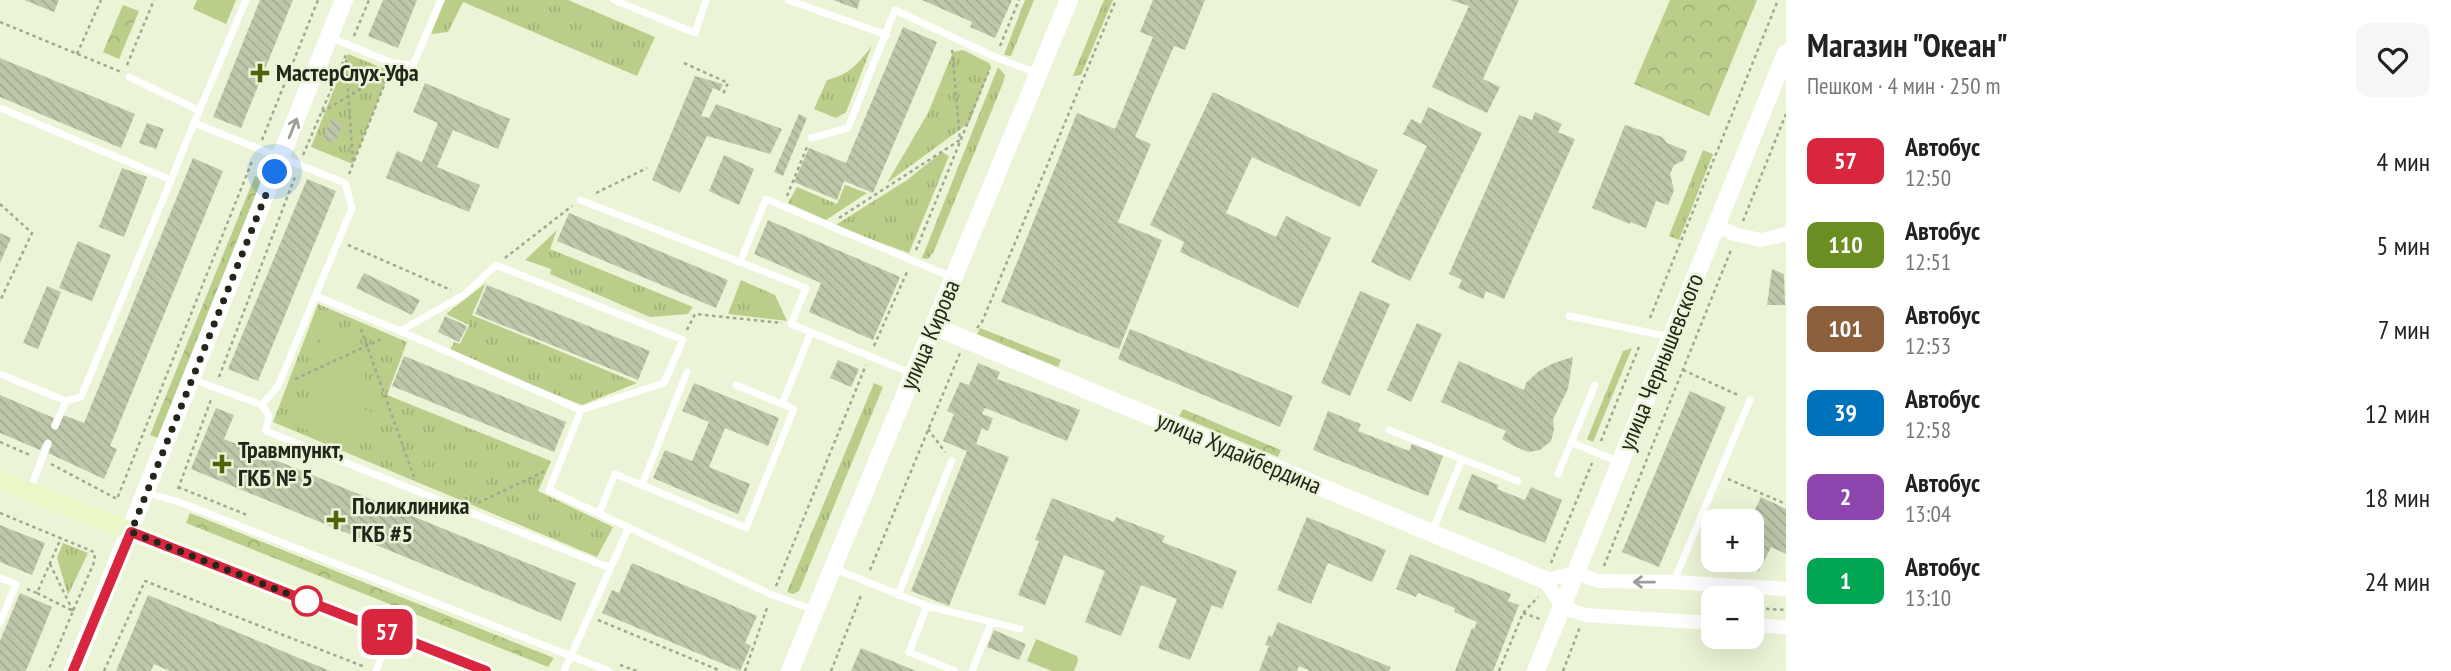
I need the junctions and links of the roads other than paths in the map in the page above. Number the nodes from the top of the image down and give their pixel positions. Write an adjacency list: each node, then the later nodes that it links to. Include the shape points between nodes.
1 (246, 0): 16 (lane)
2 (344, 0): 11 (street)
3 (441, 0): 11 (lane, via 413,65 392,63)
4 (614, 0): 5 (lane, via 695,33)
5 (706, 0)
6 (788, 0): 10 (lane)
7 (891, 0): 9 (lane)
8 (1069, 0): 13 (street, улица Кирова)
9 (895, 10): 10 (lane); 13 (lane)
10 (887, 34): 18 (lane, via 848,128)
11 (330, 37): 19 (street, one-way to 11)
12 (1786, 53): 22 (street, улица Чернышевского)
13 (1038, 74): 25 (street, улица Кирова)
14 (129, 77): 16 (lane)
15 (0, 108): 20 (lane)
16 (198, 110): 17 (lane)
17 (194, 123): 19 (lane); 20 (lane)
18 (811, 138)
19 (281, 159): 26 (lane, via 345,183 352,208); 35 (street)
20 (171, 180): 39 (lane, via 81,397)
21 (580, 200): 24 (lane)
22 (1716, 226): 23 (street, via 1762,240); 31 (street, улица Чернышевского)
23 (1786, 234)
24 (740, 262): 25 (lane, via 766,199); 30 (lane, via 806,288 791,324)
25 (954, 278): 28 (street, улица Кирова)
26 (316, 296): 29 (lane); 41 (lane, via 278,386)
27 (1569, 316): 31 (lane)
28 (933, 326): 34 (street, улица Кирова); 59 (street, улица Худайбердина)
29 (400, 331): 42 (lane); 42 (lane, via 464,295 496,265 683,340 664,383)
30 (811, 332): 34 (lane); 40 (lane)
31 (1671, 337): 49 (street, улица Чернышевского)
32 (687, 372): 53 (lane)
33 (0, 374): 39 (lane)
34 (913, 374): 61 (street, улица Кирова)
35 (192, 379): 41 (lane); 55 (street)
36 (736, 385): 40 (lane)
37 (1595, 385): 45 (lane)
38 (1750, 400): 64 (lane)
39 (66, 401): 43 (lane)
40 (782, 404): 53 (lane, via 794,409 746,528)
41 (262, 405): 60 (lane, via 269,416 266,431)
42 (581, 410): 56 (lane, via 549,490)
43 (55, 426)
44 (1389, 430): 47 (lane)
45 (1571, 442): 49 (lane); 50 (lane)
46 (48, 443): 54 (lane)
47 (1462, 459): 52 (lane); 59 (lane)
48 (952, 460): 67 (lane)
49 (1620, 463): 62 (street, улица Чернышевского)
50 (1558, 474)
51 (0, 480): 54 (main road)
52 (1518, 481)
53 (642, 485): 56 (lane, via 615,474)
54 (29, 492): 58 (main road)
55 (146, 493): 58 (street); 78 (lane)
56 (599, 513): 57 (lane)
57 (629, 527): 60 (lane); 70 (lane, via 772,595)
58 (131, 532): 77 (main road); 79 (street)
59 (1432, 533): 65 (street, улица Худайбердина)
60 (610, 568): 78 (lane)
61 (833, 568): 67 (lane); 70 (street, улица Кирова)
62 (1576, 573): 64 (street, one-way to 62, via 1598,581); 65 (street); 69 (street, улица Чернышевского)
63 (0, 578): 71 (lane, via 16,584)
64 (1674, 582): 66 (street)
65 (1541, 588): 69 (street)
66 (1786, 589)
67 (898, 595): 68 (lane)
68 (927, 607): 73 (lane); 85 (lane, via 909,652)
69 (1562, 607): 72 (street, via 1585,615); 87 (street, улица Чернышевского)
70 (816, 610): 84 (street, улица Кирова)
71 (0, 622)
72 (1701, 622)
73 (992, 623): 76 (lane); 86 (lane)
74 (1764, 626): 75 (street)
75 (1786, 627)
76 (1020, 629)
77 (390, 633): 80 (lane); 81 (main road)
78 (571, 655): 82 (lane); 83 (lane)
79 (73, 671)
80 (375, 671)
81 (486, 671)
82 (564, 671)
83 (609, 671)
84 (790, 671)
85 (955, 671)
86 (972, 671)
87 (1536, 671)

